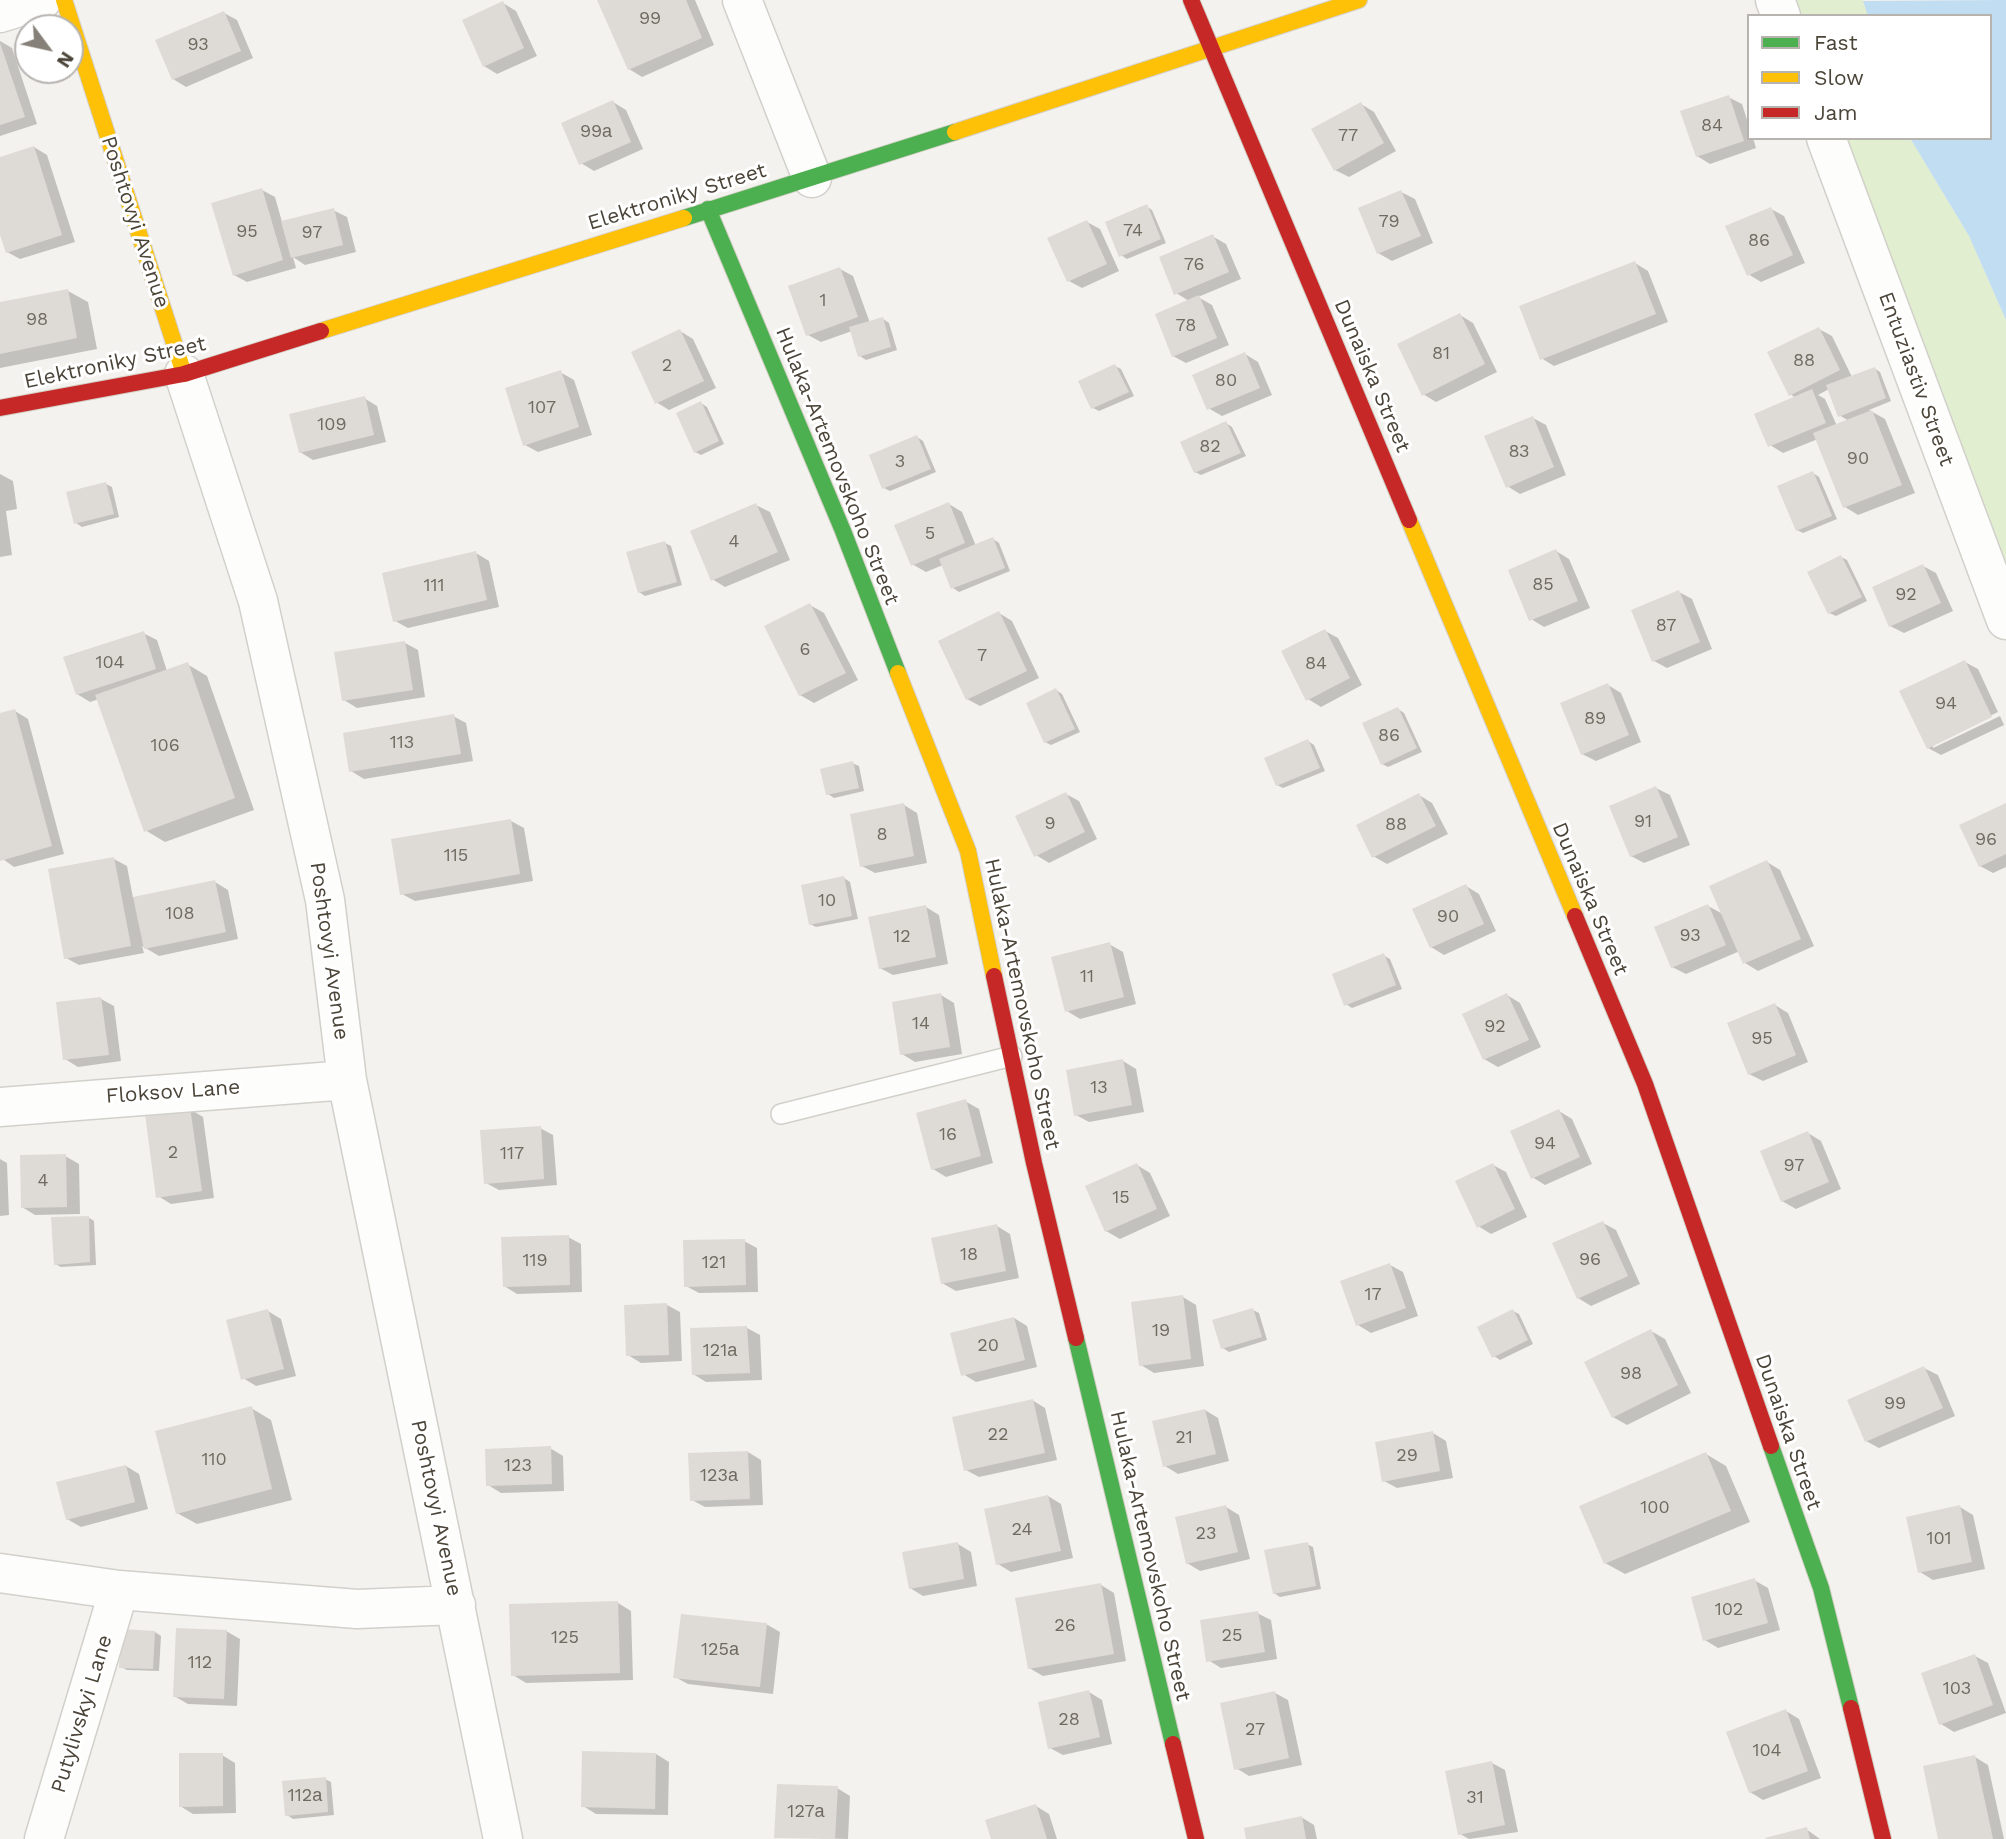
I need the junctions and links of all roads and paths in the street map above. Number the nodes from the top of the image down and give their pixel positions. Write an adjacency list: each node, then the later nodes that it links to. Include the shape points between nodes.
1 (42, 0): 6 (street)
2 (64, 0): 11 (street, Poshtovyi Avenue)
3 (742, 0): 9 (street)
4 (1191, 0): 7 (street, Dunaiska Street)
5 (1359, 0): 7 (street, Elektroniky Street)
6 (0, 13)
7 (1212, 46): 9 (street, Elektroniky Street); 24 (street, Dunaiska Street, via 1645,1084 1821,1588)
8 (1827, 140): 13 (street, Entuziastiv Street)
9 (812, 178): 10 (street, Elektroniky Street)
10 (708, 209): 11 (street, Elektroniky Street); 14 (street, Hulaka-Artemovskoho Street, via 843,531 968,850)
11 (184, 374): 12 (street, Elektroniky Street); 15 (street, Poshtovyi Avenue, via 261,614 325,900)
12 (0, 408)
13 (2006, 620)
14 (1012, 1056): 17 (lane); 23 (street, Hulaka-Artemovskoho Street)
15 (347, 1080): 16 (street, Floksov Lane); 20 (street, Poshtovyi Avenue)
16 (0, 1107)
17 (781, 1114)
18 (0, 1573): 19 (street)
19 (119, 1590): 20 (street, via 357,1608); 21 (street, Putylivskyi Lane)
20 (456, 1605): 22 (street, Poshtovyi Avenue)
21 (44, 1839)
22 (503, 1839)
23 (1196, 1839)
24 (1882, 1839)

